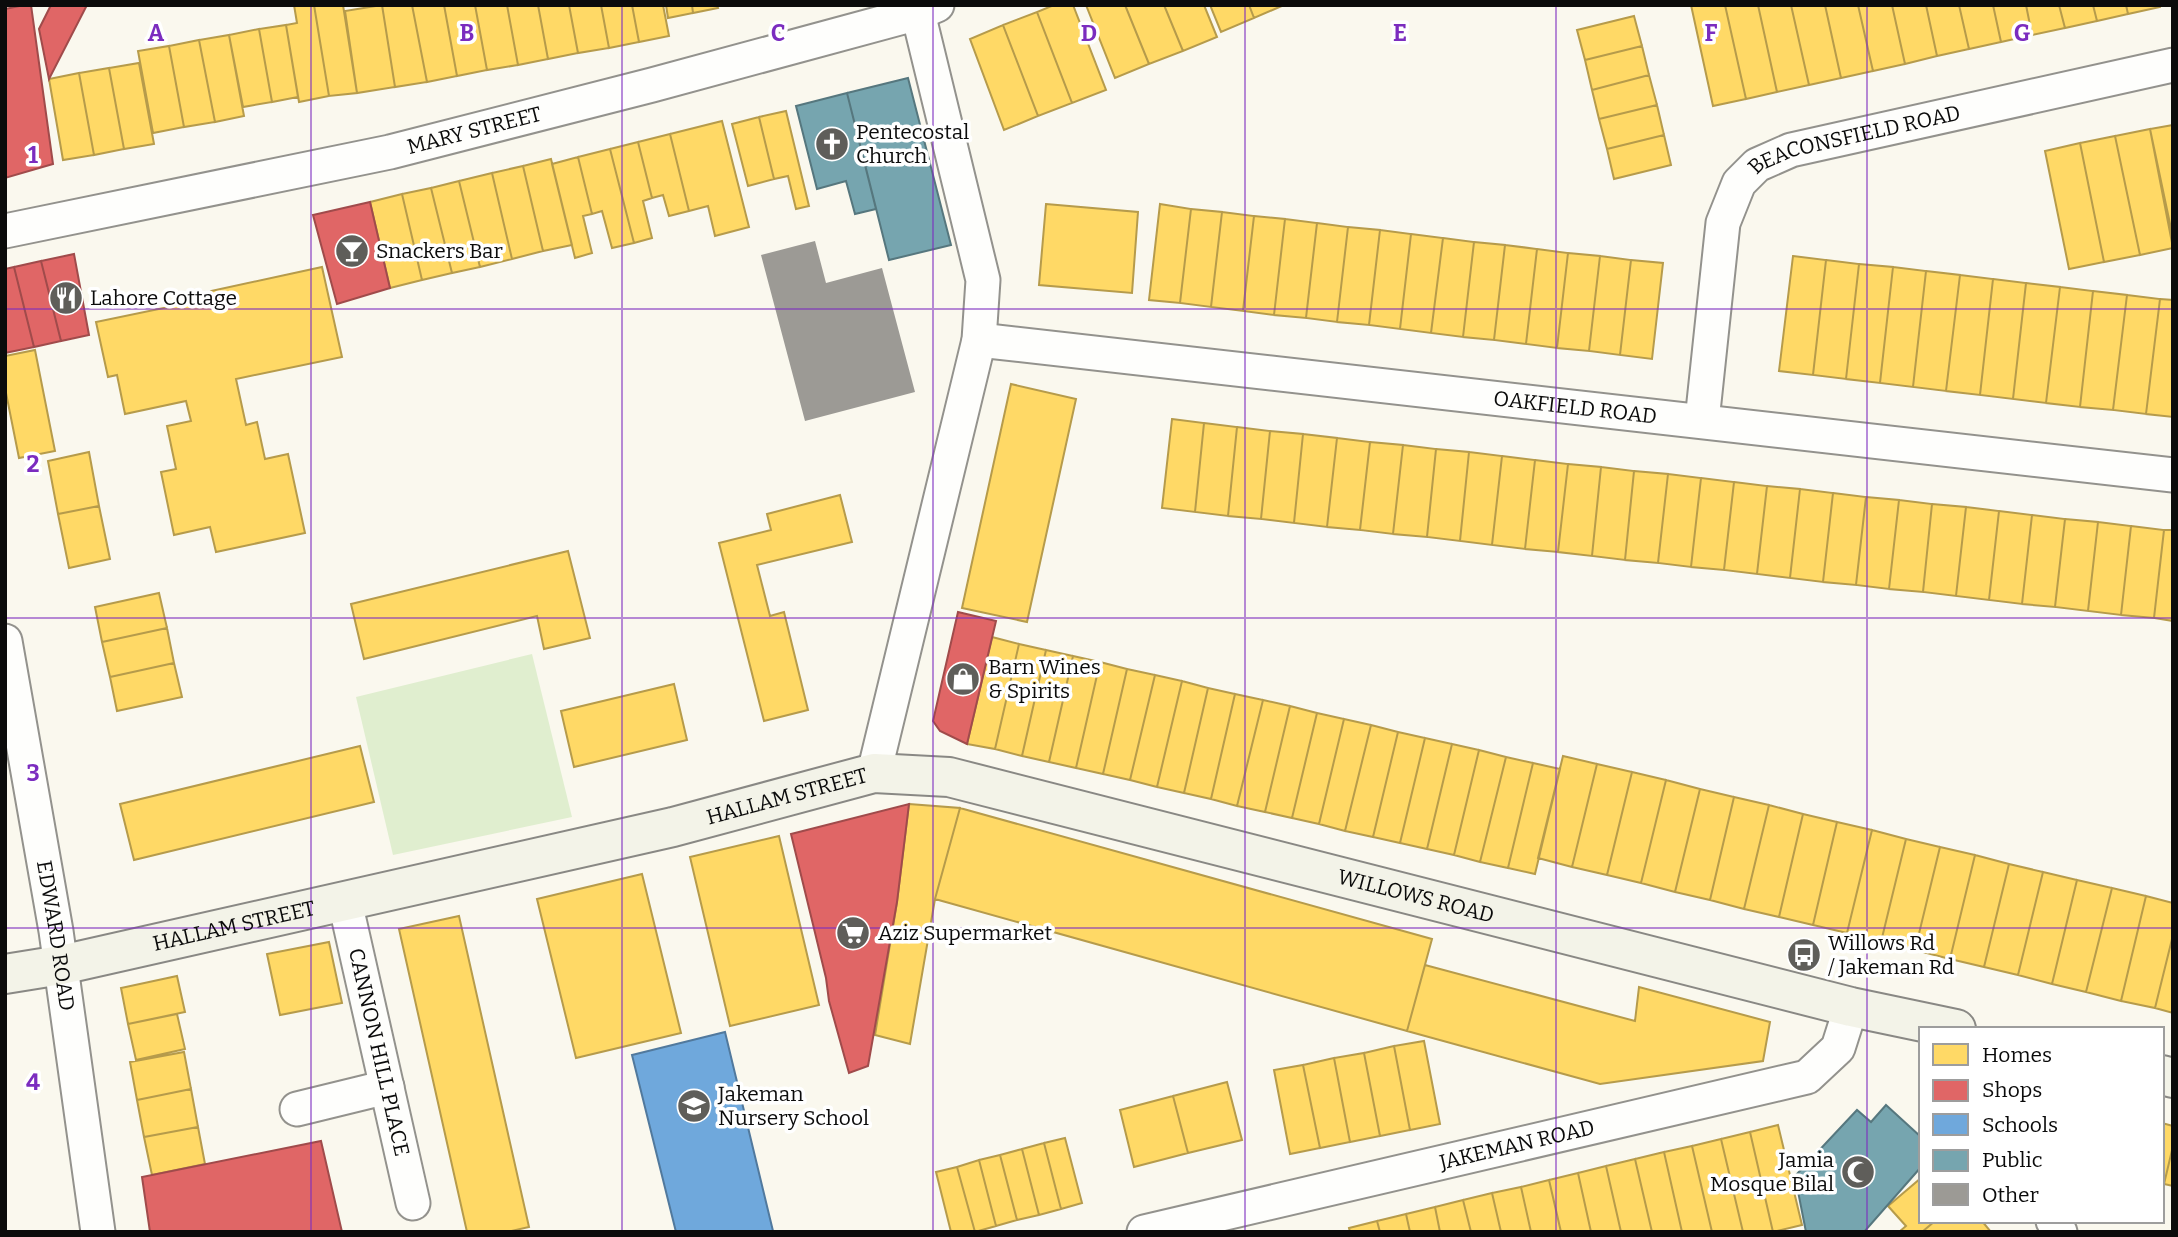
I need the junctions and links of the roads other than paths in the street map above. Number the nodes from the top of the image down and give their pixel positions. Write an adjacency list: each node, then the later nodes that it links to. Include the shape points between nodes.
1 (928, 9): 3 (street, MARY STREET, via 390,152); 4 (street, HALLAM STREET, via 983,280)
2 (2173, 65): 5 (street, BEACONSFIELD ROAD, via 1791,150 1757,165 1739,183 1723,223)
3 (5, 232)
4 (979, 340): 5 (street, OAKFIELD ROAD); 8 (street, HALLAM STREET)
5 (1702, 421): 6 (street, OAKFIELD ROAD)
6 (2173, 475)
7 (6, 652): 10 (street, EDWARD ROAD)
8 (874, 773): 9 (street, HALLAM STREET, via 673,827); 12 (street, WILLOWS ROAD, via 949,777)
9 (345, 902): 10 (street, HALLAM STREET); 14 (street, CANNON HILL PLACE)
10 (61, 965): 11 (street, HALLAM STREET); 17 (street, EDWARD ROAD)
11 (5, 974)
12 (1851, 1007): 13 (street, WILLOWS ROAD); 18 (street, JAKEMAN ROAD, via 1838,1048 1807,1077)
13 (1946, 1027)
14 (387, 1087): 15 (street); 16 (street, CANNON HILL PLACE)
15 (297, 1109)
16 (413, 1203)
17 (98, 1232)
18 (1144, 1232)

